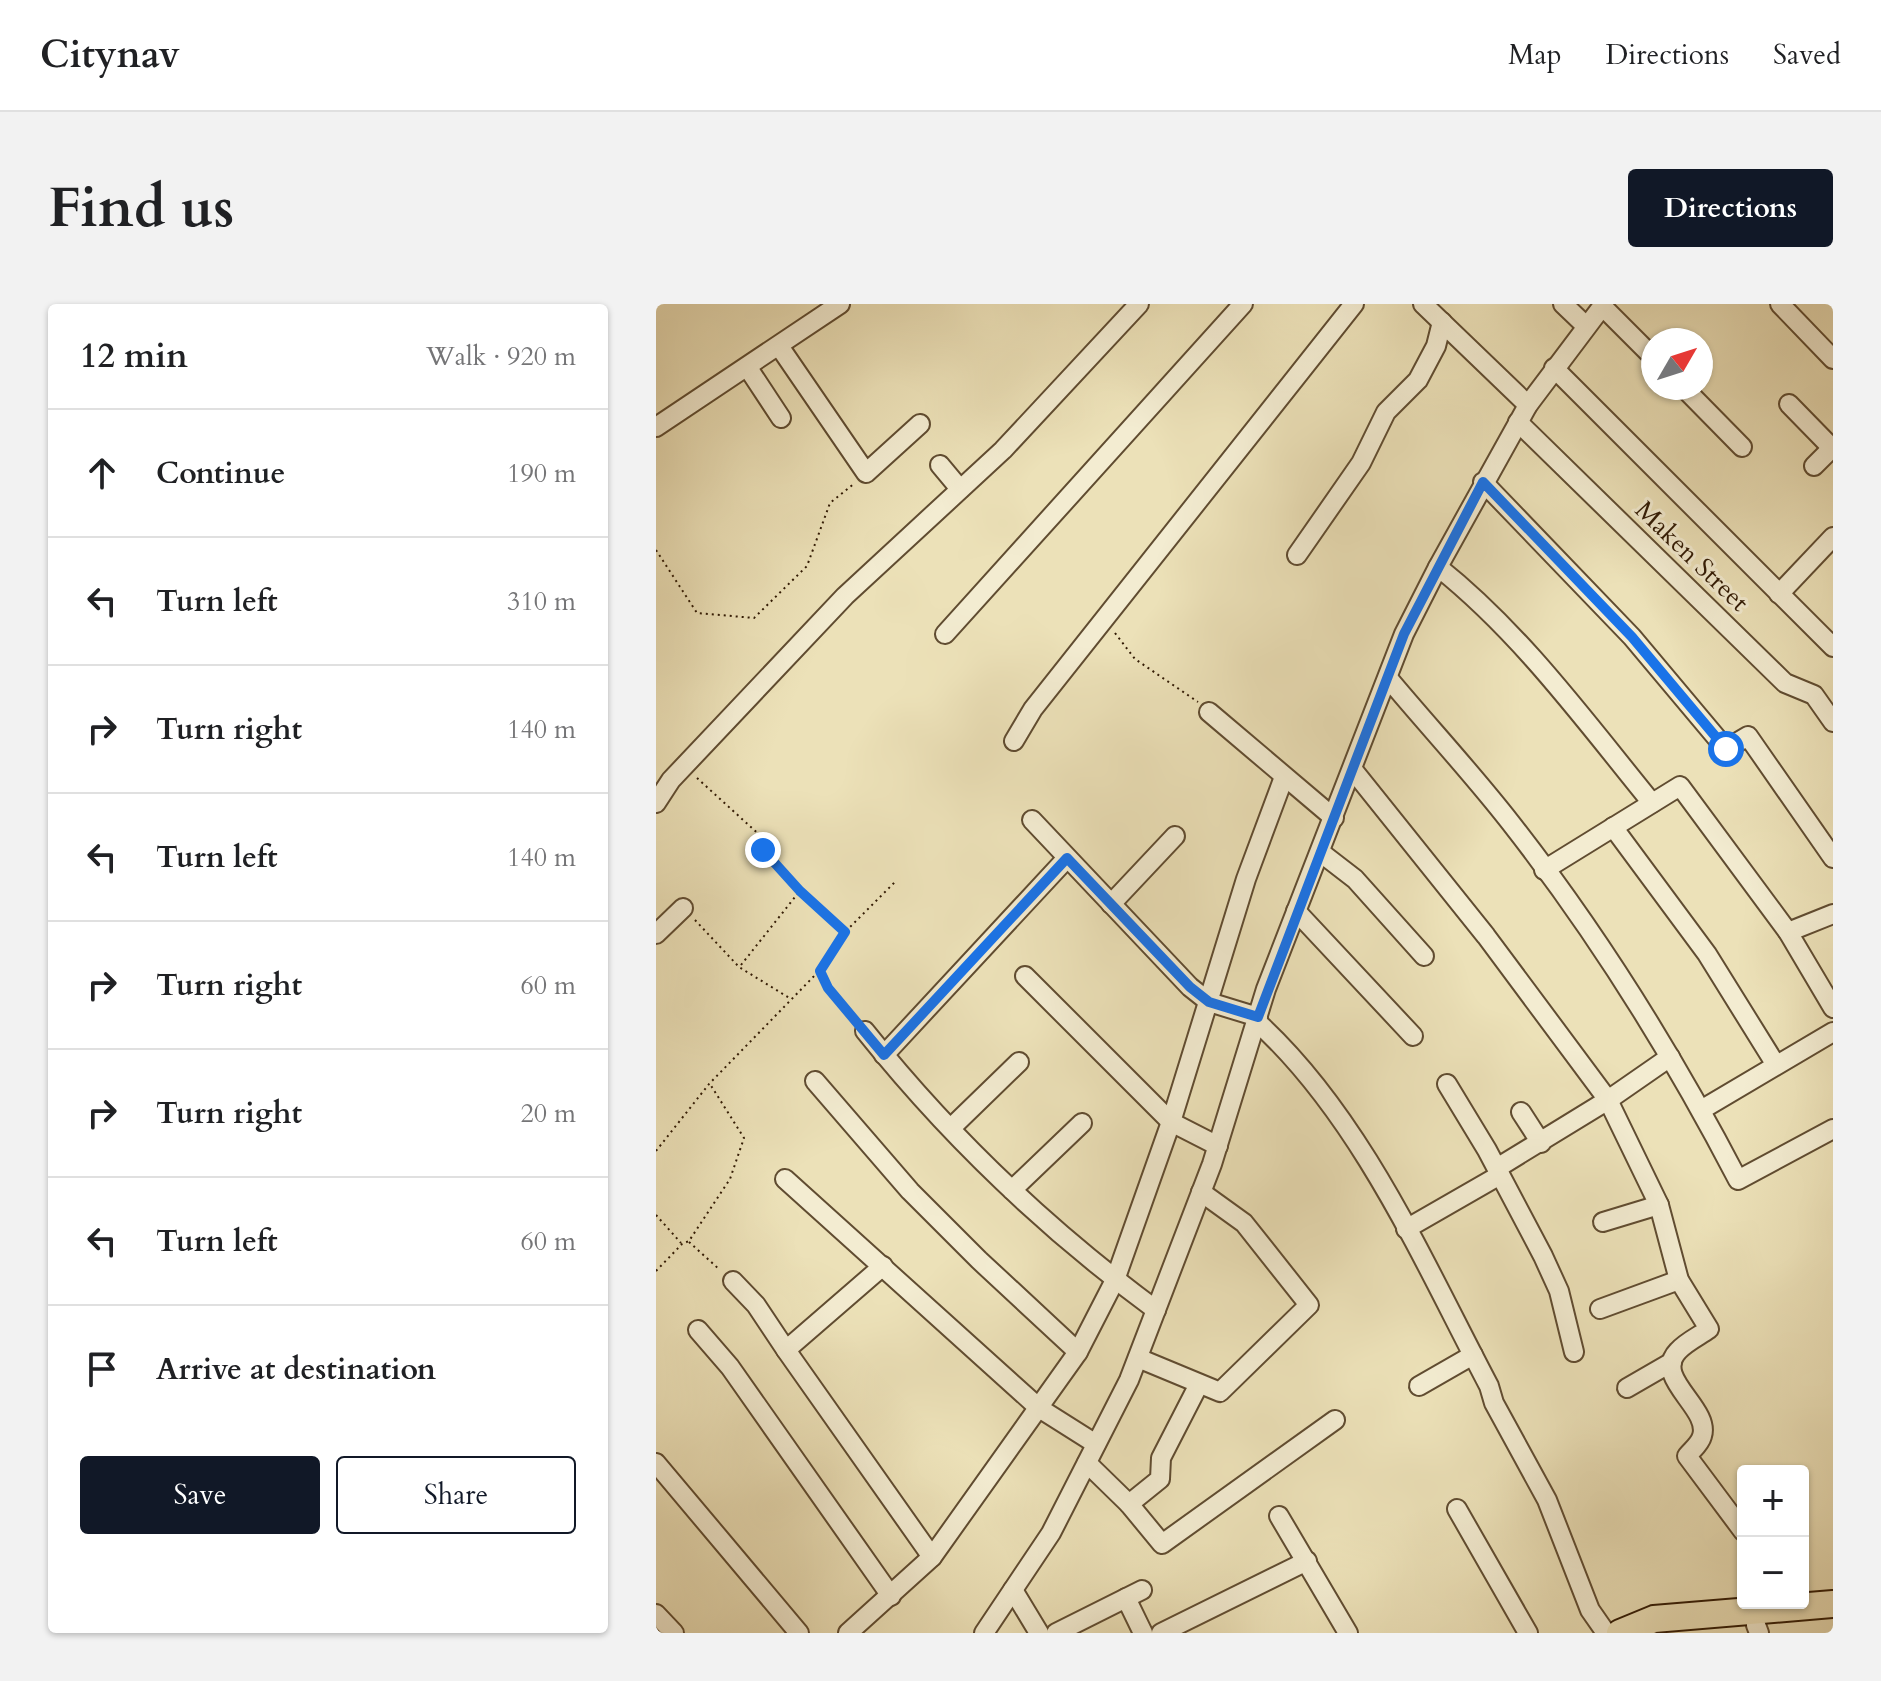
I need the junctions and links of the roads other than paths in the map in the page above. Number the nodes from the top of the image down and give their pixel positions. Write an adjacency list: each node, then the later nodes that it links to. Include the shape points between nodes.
1 (840, 304): 12 (street)
2 (1139, 304): 28 (street)
3 (1243, 304): 33 (street)
4 (1354, 304): 38 (street, via 1033,709)
5 (1423, 304): 9 (street)
6 (1563, 304): 10 (street)
7 (1780, 304): 13 (street)
8 (1603, 305): 10 (street); 11 (street)
9 (1442, 322): 18 (street); 30 (street, via 1418,380 1386,412 1361,463)
10 (1586, 326): 15 (street)
11 (1641, 345)
12 (779, 346): 14 (street); 21 (street, via 866,473)
13 (1830, 350)
14 (748, 368): 19 (street); 22 (street)
15 (1554, 368): 18 (street); 32 (street)
16 (1696, 400): 23 (street)
17 (1789, 404): 24 (street)
18 (1528, 405): 20 (street)
19 (781, 418)
20 (1518, 422): 27 (street); 37 (street, Maken Street, via 1785,683 1814,695)
21 (920, 424)
22 (656, 427)
23 (1742, 447)
24 (1833, 448): 26 (street)
25 (940, 465): 28 (street)
26 (1814, 466)
27 (1483, 482): 31 (street); 49 (street, via 1632,637 1726,749 1748,736)
28 (960, 489): 41 (street, via 845,596)
29 (1833, 537): 32 (street)
30 (1297, 555)
31 (1438, 567): 35 (street); 42 (street, via 1474,596 1551,680)
32 (1779, 594): 34 (street)
33 (945, 634)
34 (1833, 647)
35 (1388, 678): 39 (street); 50 (street)
36 (1209, 712): 40 (street)
37 (1833, 722)
38 (1014, 741)
39 (1353, 770): 43 (street); 71 (street)
40 (1284, 777): 43 (street); 59 (street)
41 (656, 803)
42 (1652, 803): 45 (street); 55 (street, via 1680,786)
43 (1334, 818): 47 (street)
44 (1032, 820): 48 (street)
45 (1613, 827): 50 (street); 68 (street, via 1707,954)
46 (1175, 836): 51 (street)
47 (1320, 852): 53 (street); 57 (street, via 1355,879)
48 (1067, 858): 51 (street); 65 (street)
49 (1833, 858)
50 (1544, 870): 66 (street)
51 (1111, 904): 59 (street)
52 (683, 908): 56 (street)
53 (1296, 911): 61 (street); 64 (street)
54 (1833, 914): 55 (street)
55 (1788, 932): 60 (street)
56 (656, 934)
57 (1424, 956)
58 (1025, 976): 74 (street)
59 (1209, 1002): 61 (street); 74 (street)
60 (1833, 1008)
61 (1257, 1019): 79 (street); 86 (street, via 1328,1101)
62 (865, 1031): 65 (street)
63 (1833, 1032): 68 (street)
64 (1413, 1036)
65 (884, 1055): 76 (street)
66 (1670, 1057): 71 (street); 72 (street)
67 (1019, 1062): 76 (street)
68 (1776, 1065): 72 (street)
69 (815, 1081): 95 (street, via 910,1191)
70 (1447, 1084): 80 (street)
71 (1608, 1100): 78 (street); 84 (street)
72 (1701, 1110): 77 (street, via 1738,1180)
73 (1521, 1112): 78 (street)
74 (1171, 1122): 79 (street); 88 (street)
75 (1082, 1123): 82 (street)
76 (952, 1127): 82 (street)
77 (1833, 1129)
78 (1541, 1143): 80 (street)
79 (1218, 1146): 83 (street)
80 (1498, 1172): 86 (street); 96 (street, via 1559,1291)
81 (785, 1179): 87 (street)
82 (1012, 1190): 88 (street)
83 (1201, 1192): 92 (street); 100 (street, via 1244,1223 1309,1305 1220,1392)
84 (1659, 1205): 85 (street); 89 (street)
85 (1603, 1222)
86 (1406, 1229): 97 (street)
87 (883, 1266): 94 (street); 103 (street)
88 (1115, 1280): 92 (street); 95 (street)
89 (1679, 1280): 91 (street); 99 (street, via 1709,1329 1678,1351)
90 (733, 1281): 94 (street)
91 (1600, 1309)
92 (1156, 1310): 98 (street)
93 (698, 1330): 115 (street, via 749,1392)
94 (786, 1350): 112 (street)
95 (1078, 1352): 103 (street)
96 (1574, 1352)
97 (1473, 1355): 101 (street); 132 (street, via 1547,1500 1590,1610)
98 (1138, 1358): 100 (street); 105 (street)
99 (1672, 1362): 102 (street); 111 (street, via 1674,1377 1703,1425 1700,1440 1687,1456)
100 (1199, 1384): 108 (street, via 1161,1458 1160,1479)
101 (1419, 1386)
102 (1627, 1388)
103 (1039, 1408): 105 (street); 112 (street)
104 (1335, 1420): 108 (street, via 1162,1544)
105 (1096, 1444): 107 (street)
106 (656, 1463): 123 (street)
107 (1087, 1463): 108 (street); 114 (street, via 1051,1533)
108 (1129, 1504)
109 (1457, 1509): 131 (street)
110 (1279, 1516): 113 (street)
111 (1737, 1523)
112 (932, 1557): 115 (street)
113 (1307, 1561): 129 (street); 130 (street)
114 (1013, 1590): 125 (street); 126 (street)
115 (891, 1596): 124 (street)
116 (1833, 1604): 117 (highway)
117 (1809, 1605)
118 (1758, 1609): 133 (highway, via 1654,1619)
119 (656, 1614): 122 (street)
120 (1833, 1618): 121 (highway)
121 (1758, 1629): 134 (highway)
122 (674, 1633)
123 (799, 1633)
124 (848, 1633)
125 (984, 1633)
126 (1039, 1633)
127 (1056, 1633): 128 (street, via 1134,1594)
128 (1143, 1633)
129 (1161, 1633)
130 (1348, 1633)
131 (1528, 1633)
132 (1606, 1633)
133 (1620, 1633)
134 (1675, 1633)

